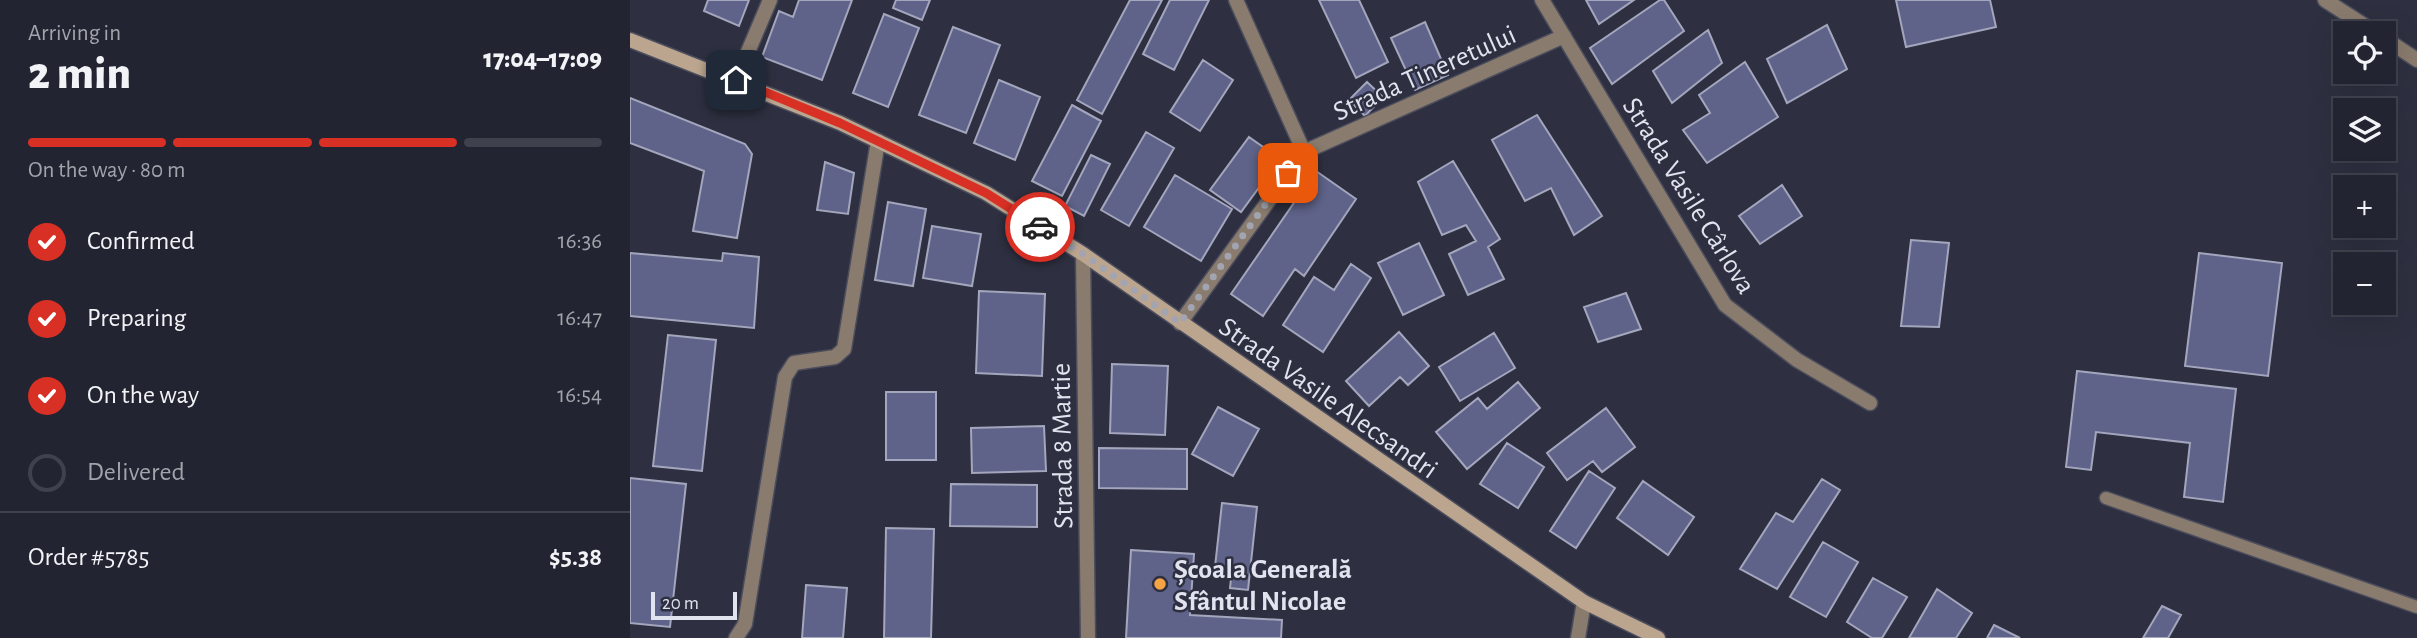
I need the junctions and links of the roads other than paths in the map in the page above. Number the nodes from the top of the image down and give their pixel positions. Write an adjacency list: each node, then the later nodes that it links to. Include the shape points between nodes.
1 (770, 0): 10 (street)
2 (1236, 0): 12 (street)
3 (1542, 0): 6 (street, Strada Vasile Cârlova)
4 (2325, 0): 5 (street)
5 (2357, 21)
6 (1563, 36): 12 (street, Strada Tineretului); 15 (street, Strada Vasile Cârlova, via 1725,305 1797,360)
7 (630, 40): 10 (street, Strada Vasile Alecsandri)
8 (2396, 46): 9 (street)
9 (2417, 60)
10 (736, 80): 11 (street, Strada Vasile Alecsandri)
11 (878, 141): 13 (street, Strada Vasile Alecsandri, via 986,193); 19 (street, via 844,349 835,357 794,363 785,377 745,625)
12 (1304, 152): 14 (street, Strada Tineretului)
13 (1083, 254): 14 (street, Strada Vasile Alecsandri); 20 (street, Strada 8 Martie)
14 (1180, 323): 17 (street, Strada Vasile Alecsandri)
15 (1870, 402)
16 (2106, 498): 18 (lane)
17 (1584, 603): 21 (street); 22 (street, Strada Vasile Alecsandri)
18 (2417, 607)
19 (736, 638)
20 (1088, 638)
21 (1578, 638)
22 (1658, 638)

